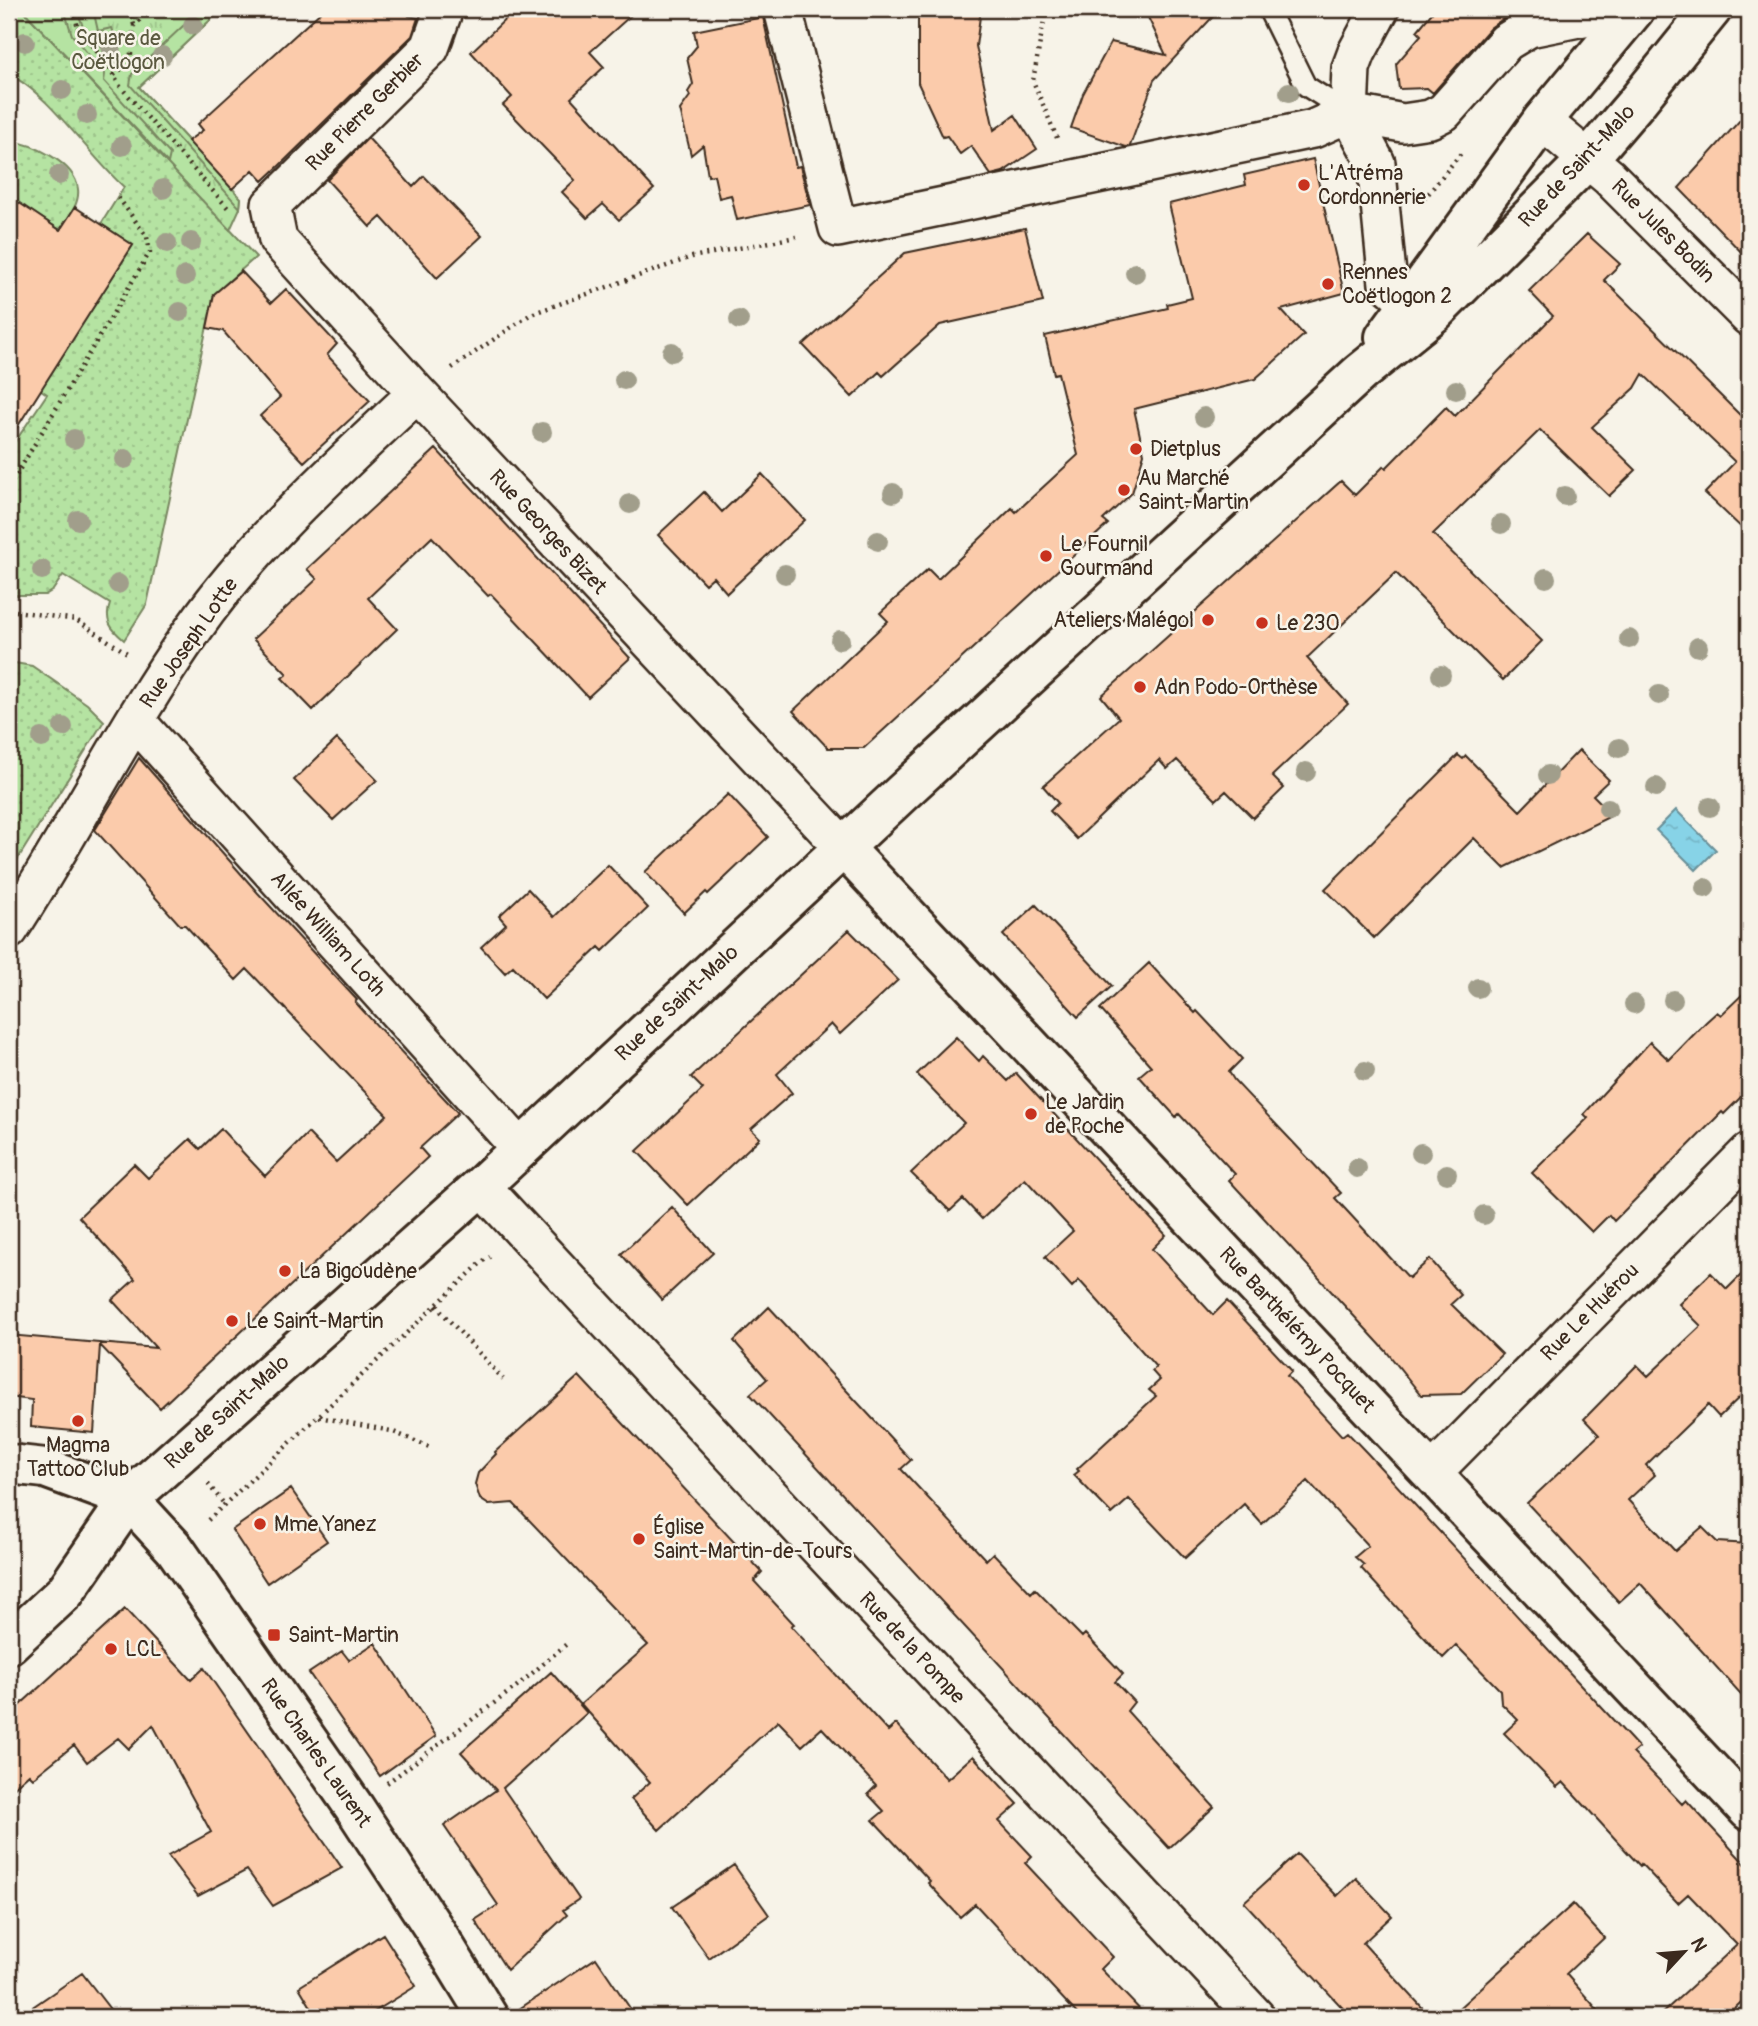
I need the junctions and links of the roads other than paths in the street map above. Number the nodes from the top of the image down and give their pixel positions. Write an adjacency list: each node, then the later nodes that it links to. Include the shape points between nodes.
1 (444, 9): 11 (street, Rue Pierre Gerbier, via 430,48 271,205)
2 (783, 9): 8 (street, via 838,228 1313,129)
3 (1268, 9): 8 (lane, via 1306,86)
4 (1380, 9): 8 (street, via 1351,68)
5 (1623, 9): 8 (street, via 1529,28 1506,42 1444,112 1430,119 1403,123)
6 (1635, 9): 9 (main road, Rue de Saint-Malo)
7 (1712, 9): 10 (main road, Rue de Saint-Malo)
8 (1349, 113): 12 (street, via 1376,163 1388,284)
9 (1542, 121): 10 (street, Rue Jules Bodin); 12 (main road, Rue de Saint-Malo)
10 (1588, 159): 12 (main road, Rue de Saint-Malo); 13 (street, Rue Jules Bodin)
11 (278, 240): 14 (street, Rue Georges Bizet)
12 (1421, 308): 16 (main road, Rue de Saint-Malo, via 1360,373)
13 (1749, 317)
14 (417, 393): 15 (street, Rue Joseph Lotte, via 290,513 245,564 196,626); 16 (street, Rue Georges Bizet)
15 (135, 720): 17 (street, Rue Joseph Lotte); 18 (street, Allée William Loth)
16 (844, 848): 18 (main road, Rue de Saint-Malo); 22 (main road, Rue Barthélémy Pocquet)
17 (9, 930)
18 (520, 1148): 20 (main road, Rue de Saint-Malo)
19 (1749, 1152): 22 (street, Rue Le Huérou)
20 (481, 1186): 23 (main road, Rue de Saint-Malo); 27 (street, Rue de la Pompe)
21 (9, 1464): 23 (main road, via 45,1468)
22 (1432, 1473): 25 (main road, Rue Barthélémy Pocquet)
23 (130, 1499): 24 (main road, Rue de Saint-Malo, via 65,1592); 26 (main road, Rue Charles Laurent, via 175,1549 354,1807)
24 (9, 1644)
25 (1749, 1811)
26 (488, 2017)
27 (1256, 2017)

